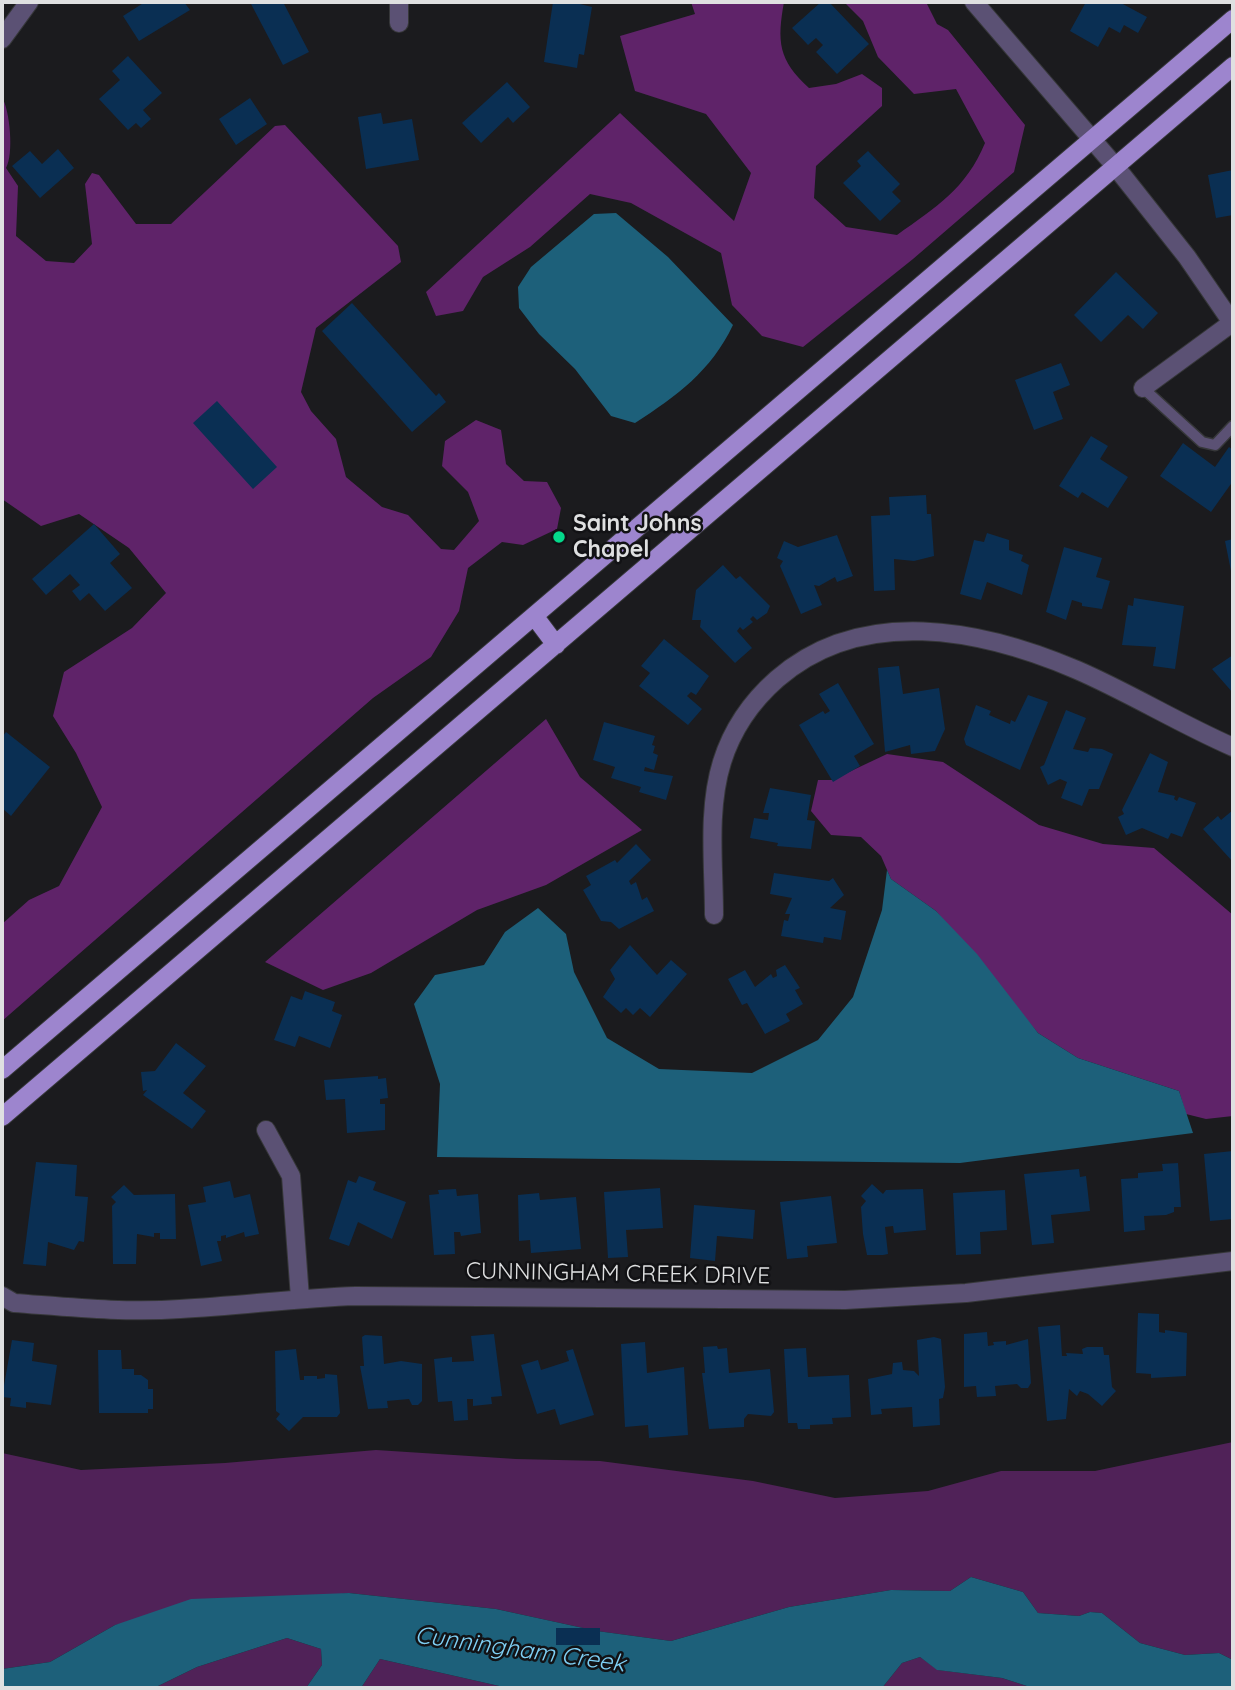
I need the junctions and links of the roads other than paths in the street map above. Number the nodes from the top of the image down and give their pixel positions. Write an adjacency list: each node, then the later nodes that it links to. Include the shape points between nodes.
1 (29, 2): 6 (street)
2 (399, 2): 5 (street)
3 (974, 2): 8 (street)
4 (1233, 19): 8 (main road)
5 (399, 23)
6 (2, 39)
7 (1233, 66): 9 (main road)
8 (1093, 139): 9 (street); 13 (main road)
9 (1115, 166): 10 (street); 14 (main road)
10 (1233, 323): 11 (street)
11 (1143, 388): 12 (lane, via 1202,442 1215,445)
12 (1233, 426)
13 (535, 617): 14 (main road); 17 (main road)
14 (556, 645): 18 (main road)
15 (1233, 747): 16 (street, via 1076,669 1015,649 936,631 871,633 838,641 791,667 749,709 734,734 715,797)
16 (714, 915)
17 (2, 1070)
18 (2, 1118)
19 (266, 1129): 22 (street, via 291,1176)
20 (1233, 1261): 22 (street, CUNNINGHAM CREEK DRIVE, via 966,1293 845,1300)
21 (2, 1296): 22 (street, CUNNINGHAM CREEK DRIVE, via 14,1303 125,1310 179,1310)
22 (300, 1297)

